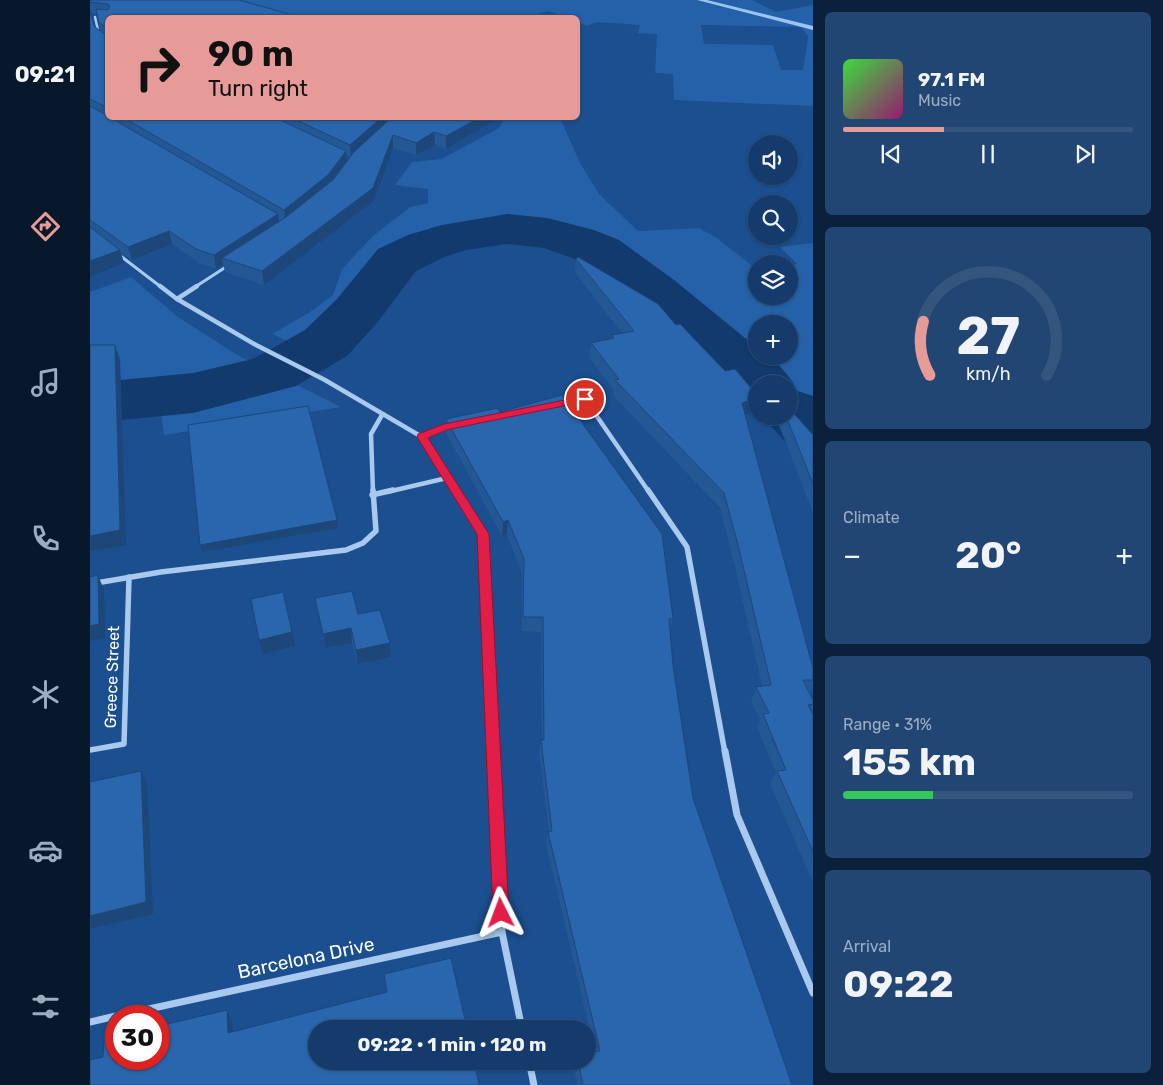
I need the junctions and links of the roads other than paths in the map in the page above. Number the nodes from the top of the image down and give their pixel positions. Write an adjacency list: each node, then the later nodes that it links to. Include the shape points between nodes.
1 (90, 16): 2 (street)
2 (95, 17): 3 (street); 4 (street, via 99,35)
3 (102, 17)
4 (105, 40)
5 (114, 251): 7 (street)
6 (232, 263): 7 (street)
7 (178, 299): 9 (street)
8 (557, 404): 18 (street, via 585,399 688,547 737,815)
9 (382, 415): 11 (street); 13 (street, via 371,434)
10 (462, 424): 11 (street)
11 (422, 437): 12 (street)
12 (447, 478): 13 (street); 17 (street, via 483,534)
13 (372, 495): 14 (street, via 376,531 352,548)
14 (129, 577): 15 (street); 16 (street, Greece Street, via 124,744)
15 (90, 584)
16 (90, 750)
17 (502, 932): 19 (street, Barcelona Drive); 21 (street)
18 (813, 993)
19 (167, 1005)
20 (105, 1019): 22 (street, Barcelona Drive)
21 (520, 1020)
22 (90, 1022)
23 (531, 1070): 24 (street)
24 (534, 1085)

